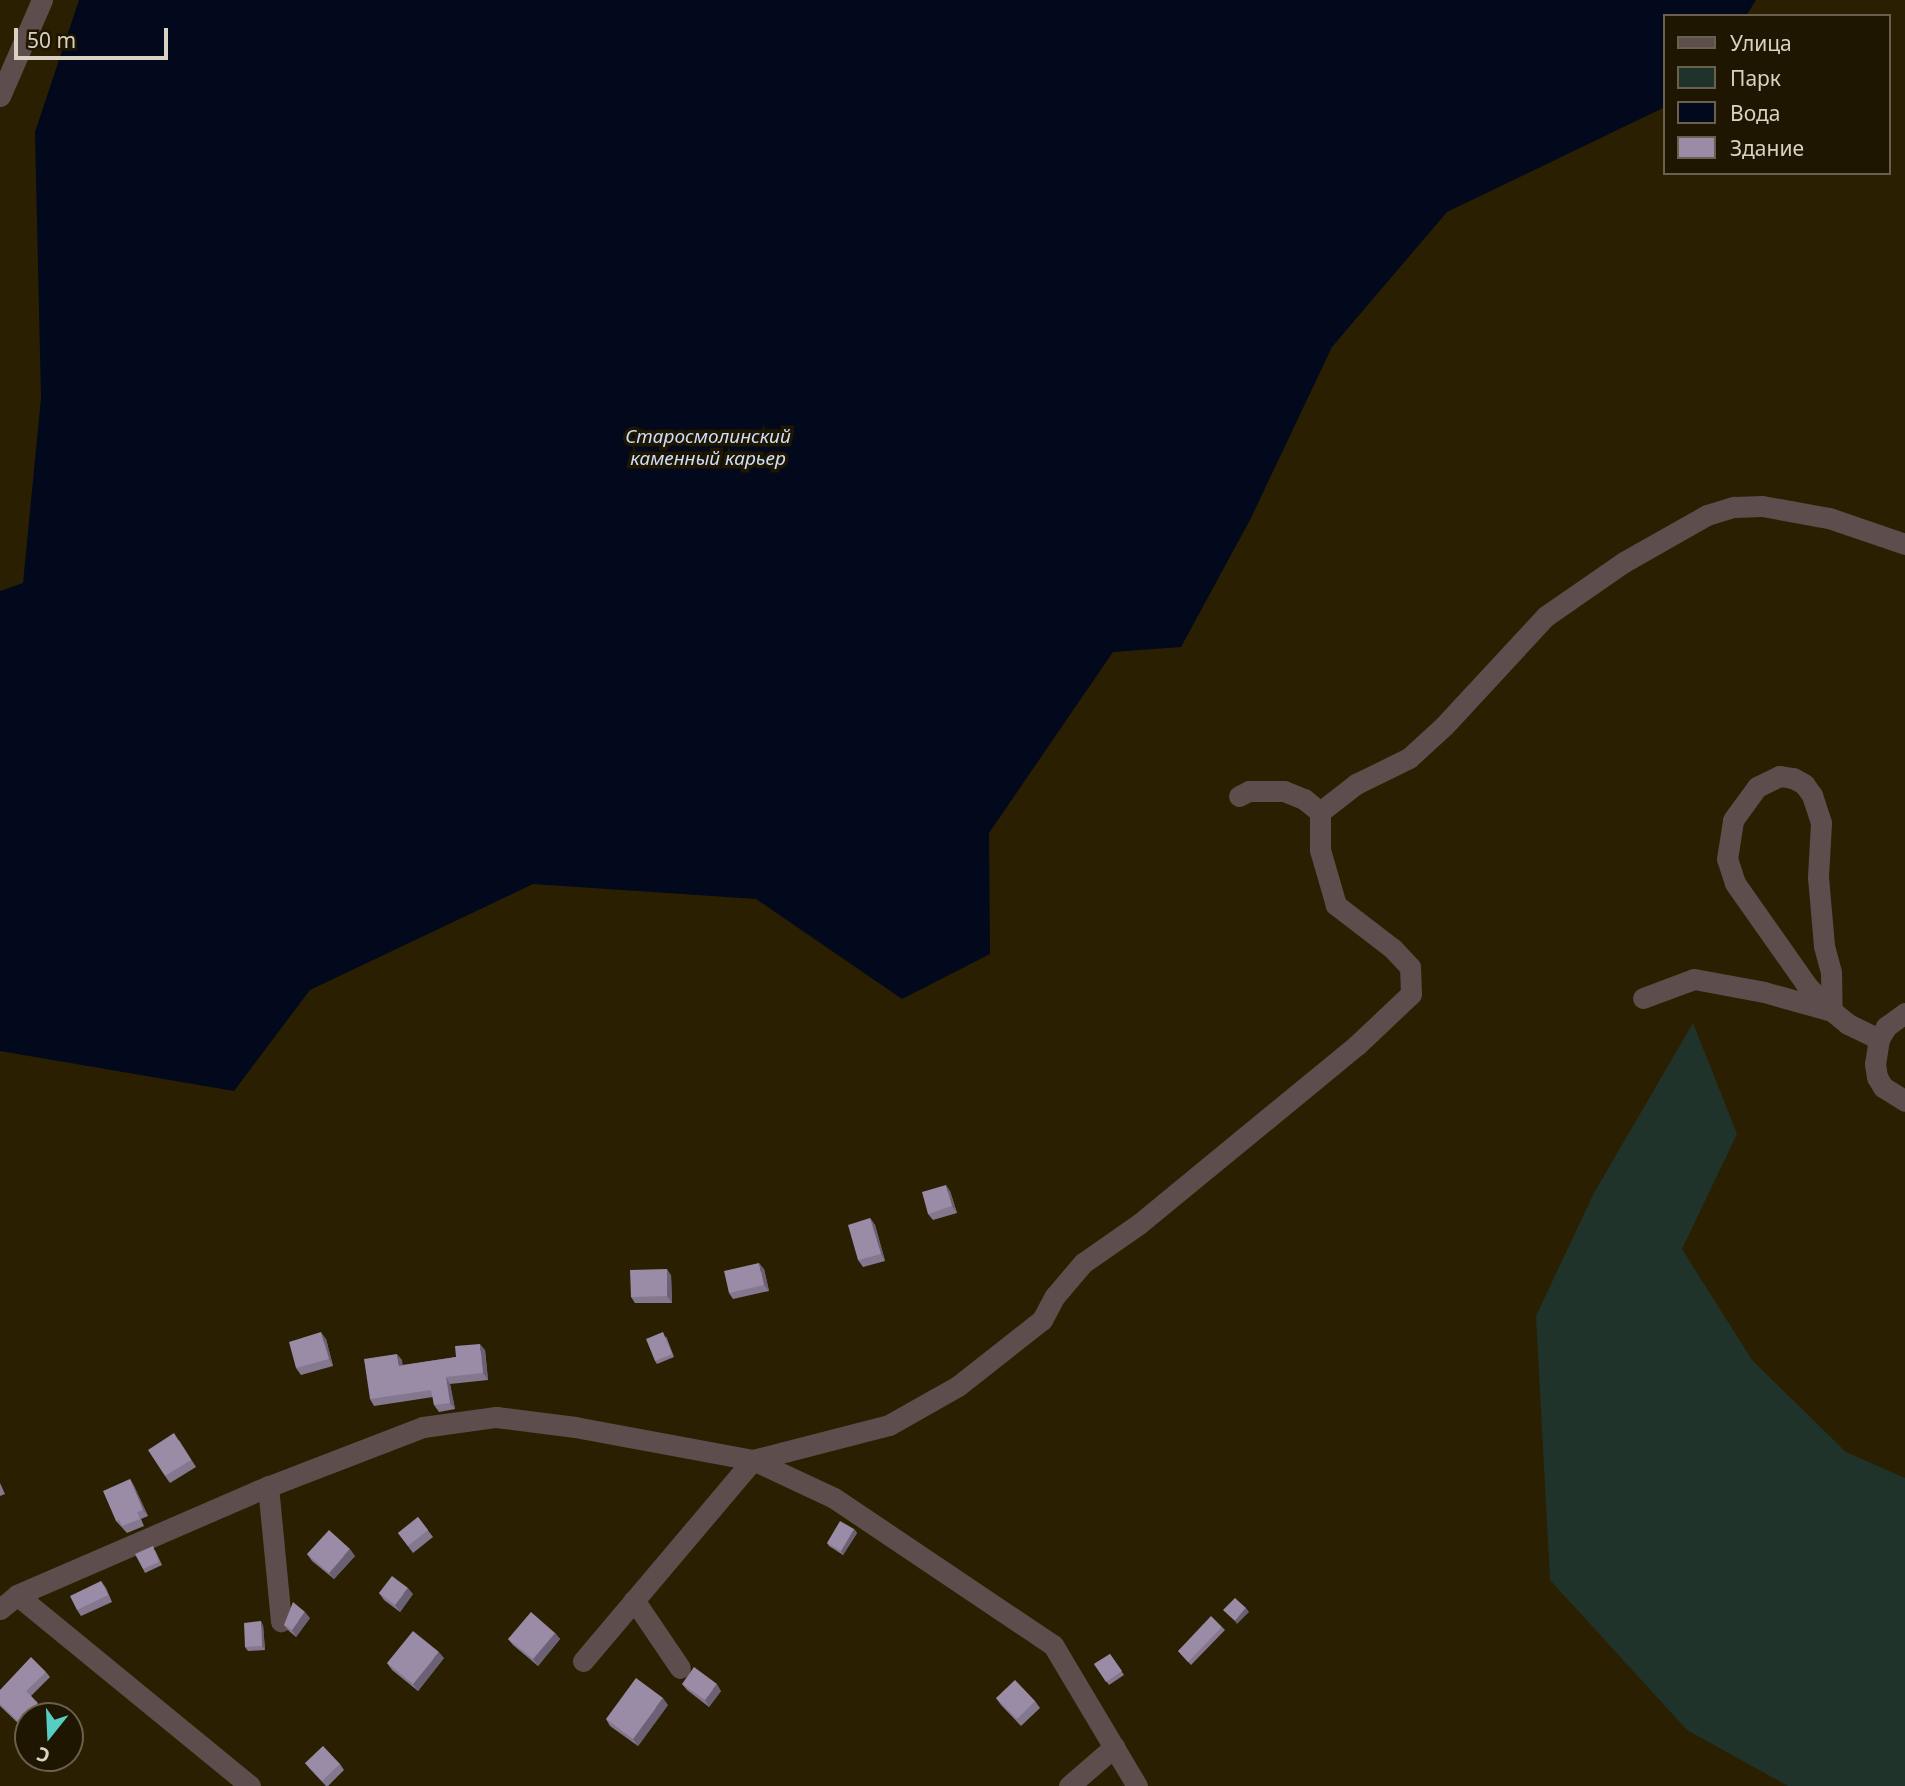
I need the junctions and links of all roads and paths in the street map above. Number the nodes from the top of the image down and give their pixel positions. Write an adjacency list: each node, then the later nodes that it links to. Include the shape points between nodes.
1 (42, 0): 2 (street)
2 (0, 96)
3 (1905, 544): 5 (street, via 1829,518 1762,506 1734,507 1707,515 1624,562 1546,617 1409,758 1356,784)
4 (1239, 796): 5 (street, via 1249,791 1284,791)
5 (1320, 812): 11 (street, via 1320,850 1336,905 1410,967 1411,994 1357,1045 1139,1224 1083,1263 1042,1320 958,1386 889,1425)
6 (1643, 998): 7 (street, via 1694,979)
7 (1832, 1011): 7 (street, via 1808,987 1742,893 1727,859 1732,820 1757,787 1780,776 1804,784 1821,822 1818,877); 9 (street)
8 (1905, 1013): 9 (street)
9 (1879, 1038): 10 (street, via 1877,1077 1883,1087)
10 (1905, 1101)
11 (752, 1461): 12 (street, via 575,1427 496,1417 423,1427); 14 (street); 19 (street, via 834,1498 1053,1644)
12 (268, 1486): 13 (street); 16 (street)
13 (17, 1595): 15 (street); 20 (street)
14 (634, 1600): 17 (street); 18 (street)
15 (0, 1609)
16 (281, 1621)
17 (583, 1661)
18 (680, 1668)
19 (1114, 1747): 21 (street); 22 (street)
20 (250, 1786)
21 (1069, 1786)
22 (1137, 1786)

